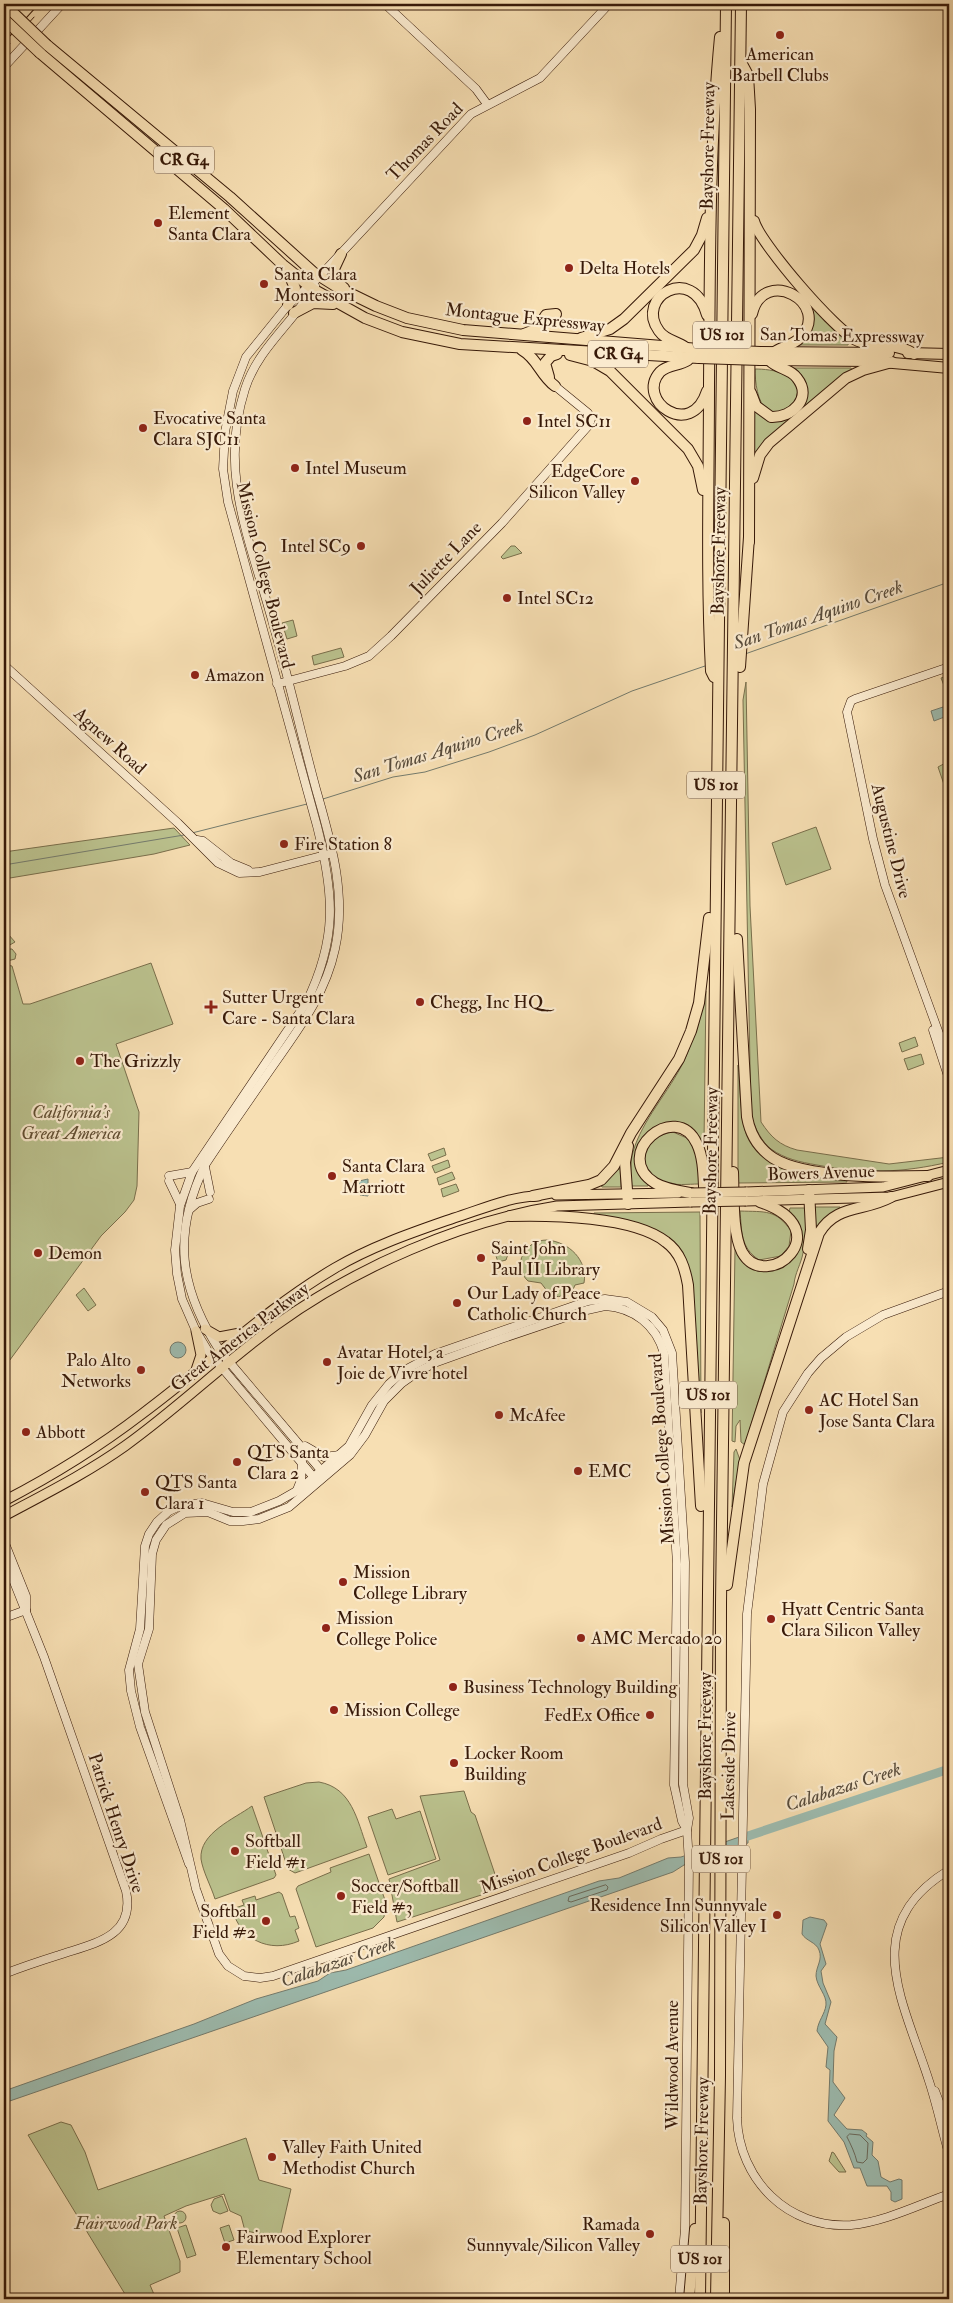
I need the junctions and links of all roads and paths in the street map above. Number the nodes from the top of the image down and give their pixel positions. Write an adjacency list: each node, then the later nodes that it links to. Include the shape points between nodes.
1 (4, 4): 19 (highway, Montague Expressway / CR G4, bridge, via 47,45 230,197)
2 (20, 4): 9 (main road)
3 (32, 4): 11 (main road)
4 (62, 4): 13 (street)
5 (385, 4): 14 (street, via 476,89)
6 (609, 4): 14 (street, Thomas Road, via 544,74)
7 (726, 4): 10 (highway, Bayshore Freeway / US 101)
8 (742, 4): 12 (highway, Bayshore Freeway / US 101)
9 (4, 20): 18 (highway, Montague Expressway / CR G4, bridge, via 224,209)
10 (726, 21): 15 (highway, via 720,32); 45 (highway, Bayshore Freeway / US 101)
11 (4, 35)
12 (741, 62): 16 (highway, via 748,75); 44 (highway, Bayshore Freeway / US 101)
13 (4, 67)
14 (487, 104): 17 (street, Thomas Road, via 471,114)
15 (712, 155): 25 (highway); 28 (highway, via 706,220 694,250 618,324)
16 (751, 198): 24 (highway); 33 (highway, via 754,221 760,235 841,330 859,341 907,349)
17 (341, 254): 19 (street, Thomas Road); 21 (highway, via 334,275)
18 (283, 265): 20 (highway, Montague Expressway / CR G4); 23 (highway, via 295,288)
19 (319, 277): 20 (street, Mission College Boulevard); 21 (highway, Montague Expressway / CR G4)
20 (311, 287): 22 (highway, Montague Expressway / CR G4); 23 (street, Mission College Boulevard)
21 (348, 292): 26 (highway, Montague Expressway / CR G4, via 376,306 429,324)
22 (338, 305): 23 (highway, via 313,302); 29 (highway, Montague Expressway / CR G4, via 424,338)
23 (291, 309): 48 (street, Mission College Boulevard, via 245,386 234,446 240,507); 49 (street, Mission College Boulevard, via 246,358 227,420 223,458 228,502)
24 (750, 322): 36 (highway, via 756,304 770,292 790,292 802,301 808,318 804,333 796,341); 41 (highway)
25 (709, 328): 31 (highway, via 705,307 698,295 677,288 661,295 654,308 656,326 666,338); 39 (highway)
26 (516, 336): 27 (highway, Montague Expressway / CR G4); 27 (highway, via 535,331 546,315 556,314 546,325)
27 (556, 338): 28 (highway, Montague Expressway / CR G4)
28 (576, 340): 31 (highway, Montague Expressway / CR G4)
29 (519, 349): 30 (highway, Montague Expressway / CR G4); 40 (highway, via 533,356 546,379)
30 (545, 350): 31 (highway, Montague Expressway / CR G4); 32 (highway)
31 (694, 353): 35 (highway, Montague Expressway / CR G4, bridge); 39 (highway, via 658,375 654,392 659,403 671,413 691,413 702,404)
32 (557, 354): 40 (highway, via 547,359 545,368); 43 (highway, via 581,357 604,367 693,454 702,483)
33 (914, 354): 34 (highway, San Tomas Expressway / CR G4); 36 (highway, San Tomas Expressway / CR G4)
34 (949, 354)
35 (734, 355): 36 (highway, San Tomas Expressway / CR G4, bridge)
36 (766, 356): 37 (highway, San Tomas Expressway / CR G4); 41 (highway, via 800,381 802,394 798,407 782,417 765,414 756,406)
37 (892, 362): 38 (highway, San Tomas Expressway / CR G4); 42 (highway, via 846,378 764,449 753,480)
38 (949, 368)
39 (709, 383): 43 (highway)
40 (556, 386): 48 (street, Juliette Lane, via 588,413 591,418 589,425 502,523 369,656)
41 (749, 388): 42 (highway)
42 (748, 542): 44 (highway)
43 (707, 590): 45 (highway)
44 (738, 645): 53 (highway, Bayshore Freeway / US 101, via 733,718)
45 (714, 649): 52 (highway, Bayshore Freeway / US 101, via 718,684)
46 (4, 665): 51 (street, Agnew Road, via 196,840 203,841 231,863 253,872 267,871)
47 (949, 667): 54 (street, Augustine Drive, via 851,701 847,709 876,852)
48 (288, 681): 49 (street, Juliette Lane); 50 (street, Mission College Boulevard)
49 (278, 684): 51 (street, Mission College Boulevard)
50 (334, 853): 51 (street, Agnew Road); 59 (street, Mission College Boulevard, via 340,913 336,948 322,992)
51 (325, 856): 61 (street, Mission College Boulevard, via 331,918 326,951 315,983)
52 (715, 900): 58 (highway, via 708,922 699,1003 691,1031 679,1059); 75 (highway, Bayshore Freeway / US 101)
53 (730, 907): 56 (highway, Bayshore Freeway / US 101); 62 (highway, via 736,929 747,1117 756,1142 773,1158 800,1168 868,1177)
54 (920, 985): 55 (street, Augustine Drive); 57 (street, Augustine Drive)
55 (949, 1061)
56 (728, 1064): 70 (highway, via 734,1210 742,1252 761,1266 776,1264 792,1253 797,1241 796,1229 786,1214); 97 (highway, Bayshore Freeway / US 101)
57 (949, 1079)
58 (631, 1133): 64 (highway, via 625,1162); 66 (highway, via 614,1166 601,1180)
59 (205, 1165): 73 (street, Mission College Boulevard); 73 (street, via 209,1196)
60 (949, 1170): 62 (main road, Bowers Avenue)
61 (192, 1172): 72 (street, Mission College Boulevard); 72 (street, via 169,1178)
62 (928, 1176): 65 (main road, Bowers Avenue, via 883,1187)
63 (949, 1182): 68 (main road, Bowers Avenue)
64 (627, 1192): 66 (main road, Great America Parkway); 69 (main road, Great America Parkway); 71 (highway)
65 (809, 1195): 67 (main road, Bowers Avenue); 68 (main road, Bowers Avenue); 70 (main road, Bowers Avenue); 76 (highway, via 811,1230)
66 (533, 1196): 80 (main road, Great America Parkway, via 479,1210 386,1243 336,1267)
67 (746, 1197): 69 (main road, Bowers Avenue, bridge); 70 (main road, Bowers Avenue)
68 (891, 1197): 76 (highway, via 842,1212 825,1222)
69 (691, 1198): 71 (main road, Great America Parkway); 75 (highway, via 656,1184 643,1170 640,1160 642,1149 655,1132 678,1128 688,1133 697,1144 702,1167)
70 (760, 1202)
71 (628, 1204): 74 (main road, Great America Parkway, via 557,1206)
72 (180, 1206): 79 (street, Mission College Boulevard, via 175,1241 177,1274 186,1311)
73 (188, 1212): 78 (street, Mission College Boulevard, via 185,1268 194,1304)
74 (510, 1216): 83 (main road, Great America Parkway, via 368,1269 302,1307); 95 (highway, via 576,1217 640,1228 667,1242 680,1257 688,1285 701,1545)
75 (710, 1273): 95 (highway, Bayshore Freeway / US 101)
76 (804, 1273): 97 (highway, via 744,1463 727,1584)
77 (949, 1291): 108 (street, Lakeside Drive, via 883,1315 821,1358 783,1412 763,1484 747,1614 737,2118 742,2153 757,2181 781,2205 806,2218 830,2224 864,2223)
78 (205, 1329): 80 (main road, via 219,1337); 81 (street, Mission College Boulevard)
79 (196, 1331): 82 (street, Mission College Boulevard); 85 (main road, via 201,1355)
80 (241, 1333): 81 (main road, Great America Parkway)
81 (220, 1351): 82 (main road, Great America Parkway); 83 (street, Mission College Boulevard)
82 (212, 1357): 84 (street, Mission College Boulevard); 85 (main road, Great America Parkway)
83 (229, 1361): 84 (main road, Great America Parkway); 86 (street, Mission College Boulevard)
84 (221, 1368): 88 (street, Mission College Boulevard); 93 (main road, Great America Parkway, via 122,1448)
85 (194, 1372): 92 (main road, Great America Parkway, via 143,1414 94,1448)
86 (297, 1440): 87 (street, via 320,1456); 89 (street, Mission College Boulevard)
87 (340, 1455): 89 (street, Mission College Boulevard); 100 (street, Mission College Boulevard, via 389,1384 428,1357 596,1299 627,1302 656,1321 672,1353 681,1472 685,1581 682,1784 689,1818)
88 (302, 1461): 90 (street, Mission College Boulevard); 91 (street)
89 (324, 1473): 90 (street, Mission College Boulevard); 100 (street, Mission College Boulevard, via 355,1449 387,1398 408,1378 428,1366 596,1308 632,1312 646,1322 663,1348 667,1381 676,1554 674,1785)
90 (316, 1480): 91 (street, Mission College Boulevard); 101 (street, Mission College Boulevard, via 289,1507 259,1519 238,1521 208,1512 185,1513 166,1525 156,1540 152,1554 149,1630 138,1671 145,1712 180,1820)
91 (297, 1490): 101 (street, Mission College Boulevard, via 251,1512 233,1512 202,1502 182,1505 157,1522 144,1546 140,1629 129,1670 131,1691 142,1734 184,1857)
92 (4, 1501)
93 (4, 1516)
94 (4, 1541): 98 (street, Patrick Henry Drive, via 26,1596)
95 (707, 1555): 109 (highway, Bayshore Freeway / US 101)
96 (4, 1557): 98 (street, Patrick Henry Drive, via 18,1598)
97 (721, 1603): 107 (highway, Bayshore Freeway / US 101)
98 (26, 1610): 99 (street); 103 (street, Patrick Henry Drive, via 126,1891 127,1907 118,1929 104,1940)
99 (4, 1618)
100 (687, 1830): 101 (street, Mission College Boulevard, via 630,1853 263,1978 250,1978 223,1960); 110 (street, Wildwood Avenue, via 685,2229)
101 (190, 1866)
102 (949, 1870): 104 (street, via 935,1879 908,1908 894,1952 897,1988)
103 (4, 1974)
104 (930, 2083): 105 (street); 106 (street)
105 (949, 2128)
106 (949, 2154)
107 (719, 2155): 113 (highway, Bayshore Freeway / US 101); 114 (highway, via 724,2182)
108 (949, 2194)
109 (701, 2219): 111 (highway, via 694,2231); 112 (highway, Bayshore Freeway / US 101)
110 (679, 2299)
111 (689, 2299)
112 (700, 2299)
113 (716, 2299)
114 (724, 2299)

